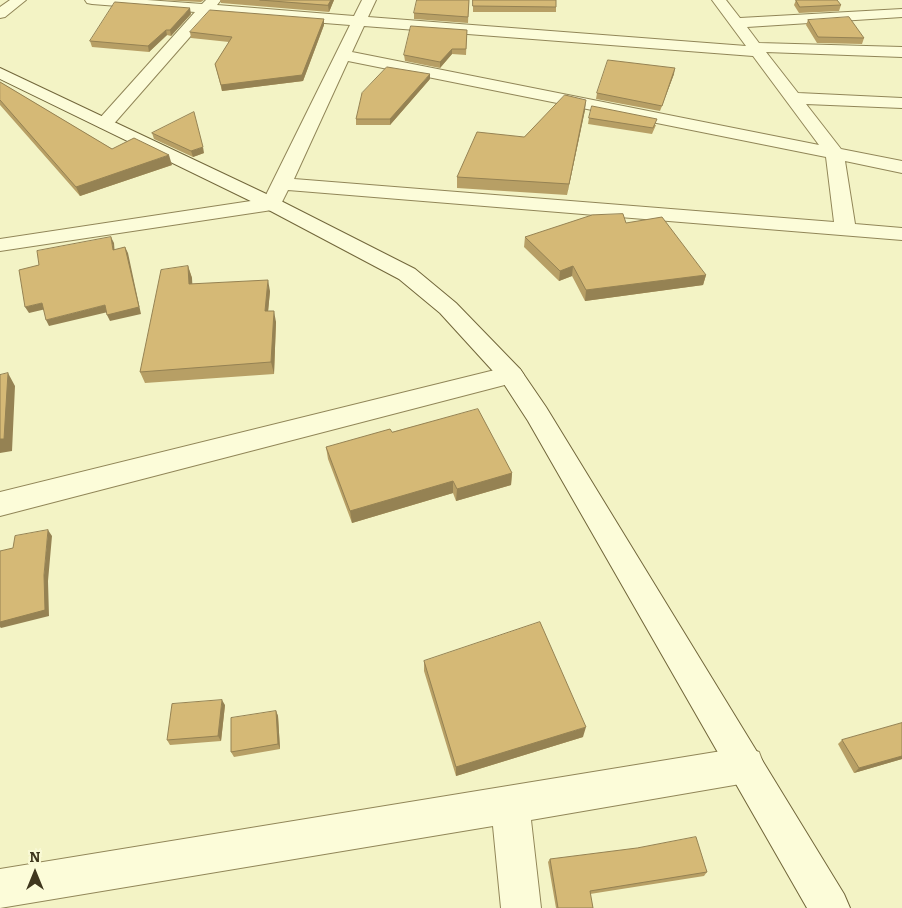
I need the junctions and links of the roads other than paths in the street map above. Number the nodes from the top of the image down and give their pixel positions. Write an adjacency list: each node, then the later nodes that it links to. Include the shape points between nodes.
1 (19, 0): 7 (street)
2 (92, 0): 5 (street)
3 (369, 0): 8 (street)
4 (719, 0): 9 (street)
5 (210, 4): 8 (street); 16 (street)
6 (902, 13): 9 (street)
7 (0, 14)
8 (359, 21): 10 (street); 12 (street)
9 (736, 23): 10 (street)
10 (756, 50): 11 (street); 14 (street)
11 (902, 52)
12 (343, 55): 17 (street); 19 (street)
13 (0, 73): 16 (street)
14 (793, 98): 15 (street); 17 (street)
15 (902, 103)
16 (105, 123): 19 (street)
17 (835, 154): 18 (street); 20 (street)
18 (902, 167)
19 (277, 194): 20 (street); 22 (street); 23 (street, via 407,274 448,308)
20 (845, 229): 21 (street)
21 (902, 234)
22 (0, 245)
23 (511, 375): 24 (street); 25 (street)
24 (0, 504)
25 (746, 766): 26 (street); 29 (street)
26 (510, 804): 27 (street); 28 (street)
27 (0, 889)
28 (521, 908)
29 (830, 908)

